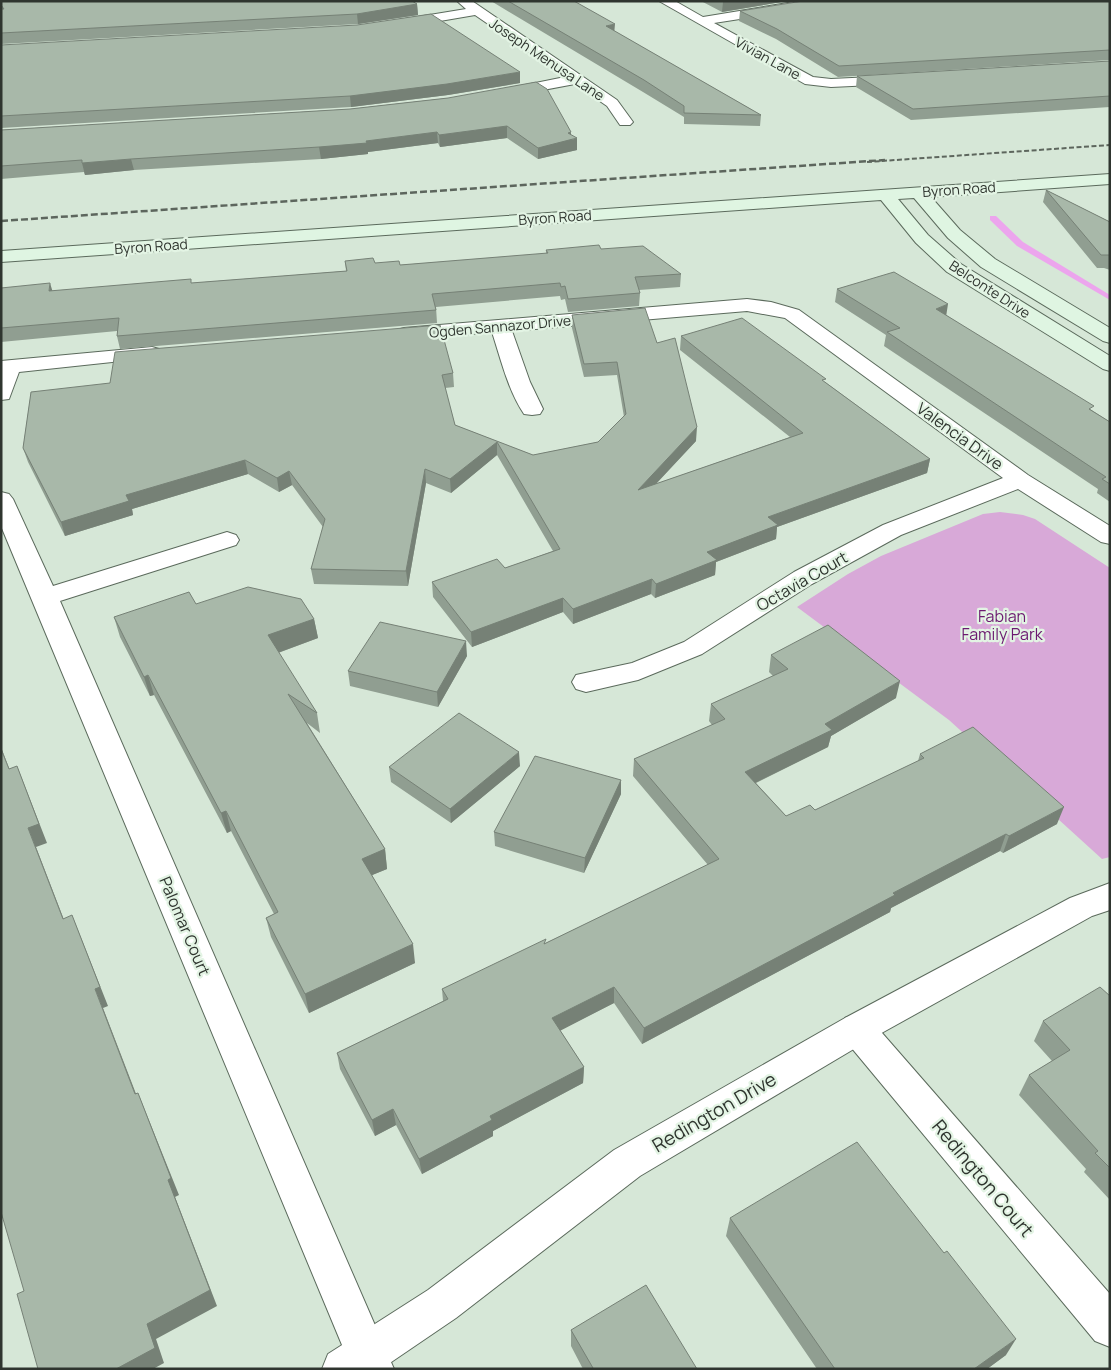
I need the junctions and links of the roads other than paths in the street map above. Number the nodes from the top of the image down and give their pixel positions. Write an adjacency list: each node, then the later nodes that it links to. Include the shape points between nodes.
1 (463, 1): 4 (street, Joseph Menusa Lane)
2 (665, 1): 5 (street, Vivian Lane)
3 (830, 1): 5 (street)
4 (477, 11): 6 (street); 7 (street, Joseph Menusa Lane)
5 (702, 21): 8 (street, Vivian Lane, via 810,81 838,83)
6 (384, 26)
7 (578, 79): 9 (street); 10 (street, Joseph Menusa Lane, via 612,103)
8 (909, 79)
9 (495, 95)
10 (625, 122)
11 (1110, 179): 12 (main road, Byron Road)
12 (918, 192): 13 (main road, Byron Road); 18 (main road, Belconte Drive, via 954,234 988,263)
13 (885, 194): 14 (main road, Byron Road); 20 (main road, Belconte Drive, via 922,239 954,268)
14 (1, 257)
15 (500, 326): 16 (street, Ogden Sannazor Drive, via 747,305 792,314); 17 (street, Ogden Sannazor Drive); 23 (street)
16 (814, 330): 24 (street, Valencia Drive)
17 (384, 335)
18 (1110, 337)
19 (170, 352): 21 (street)
20 (1110, 365)
21 (6, 367): 22 (street)
22 (1, 394)
23 (532, 410)
24 (1020, 480): 26 (street, Valencia Drive); 29 (street, Octavia Court, via 892,530 803,578 693,648 638,671)
25 (1, 499): 28 (street, Palomar Court)
26 (1110, 537)
27 (227, 540): 28 (street)
28 (45, 596): 33 (street, Palomar Court)
29 (586, 682)
30 (1110, 896): 31 (street, Redington Drive, via 1081,907)
31 (857, 1030): 32 (street, Redington Court); 33 (street, Redington Drive, via 626,1163)
32 (1110, 1326)
33 (361, 1364)

